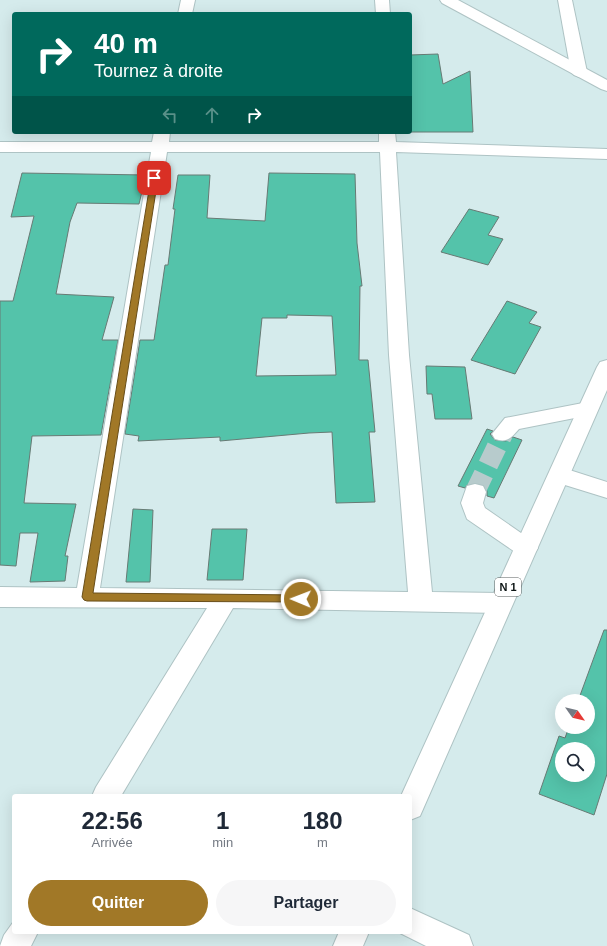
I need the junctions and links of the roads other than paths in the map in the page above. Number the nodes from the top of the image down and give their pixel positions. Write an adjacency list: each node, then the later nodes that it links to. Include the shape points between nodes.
1 (188, 0): 5 (main road)
2 (382, 0): 6 (main road)
3 (447, 0): 7 (main road)
4 (565, 0): 7 (main road)
5 (185, 12)
6 (383, 12)
7 (579, 72): 8 (main road)
8 (607, 86)
9 (160, 140): 10 (main road); 11 (main road); 21 (main road)
10 (387, 140): 12 (main road); 23 (main road, via 399,355)
11 (0, 147)
12 (607, 154)
13 (607, 367): 14 (main road, N 1)
14 (588, 409): 15 (main road, via 512,423); 16 (main road, N 1)
15 (503, 434)
16 (560, 475): 17 (main road); 19 (main road, N 1)
17 (607, 490)
18 (476, 492): 19 (main road, via 472,503 476,513)
19 (526, 548): 24 (main road, N 1)
20 (0, 597): 21 (main road)
21 (87, 597): 22 (main road)
22 (226, 598): 23 (main road); 25 (main road)
23 (421, 602): 24 (main road)
24 (500, 603): 26 (main road, N 1)
25 (107, 794)
26 (412, 802)
27 (412, 924): 32 (main road)
28 (22, 934): 30 (main road)
29 (353, 934): 31 (main road)
30 (15, 946)
31 (348, 946)
32 (458, 946)

